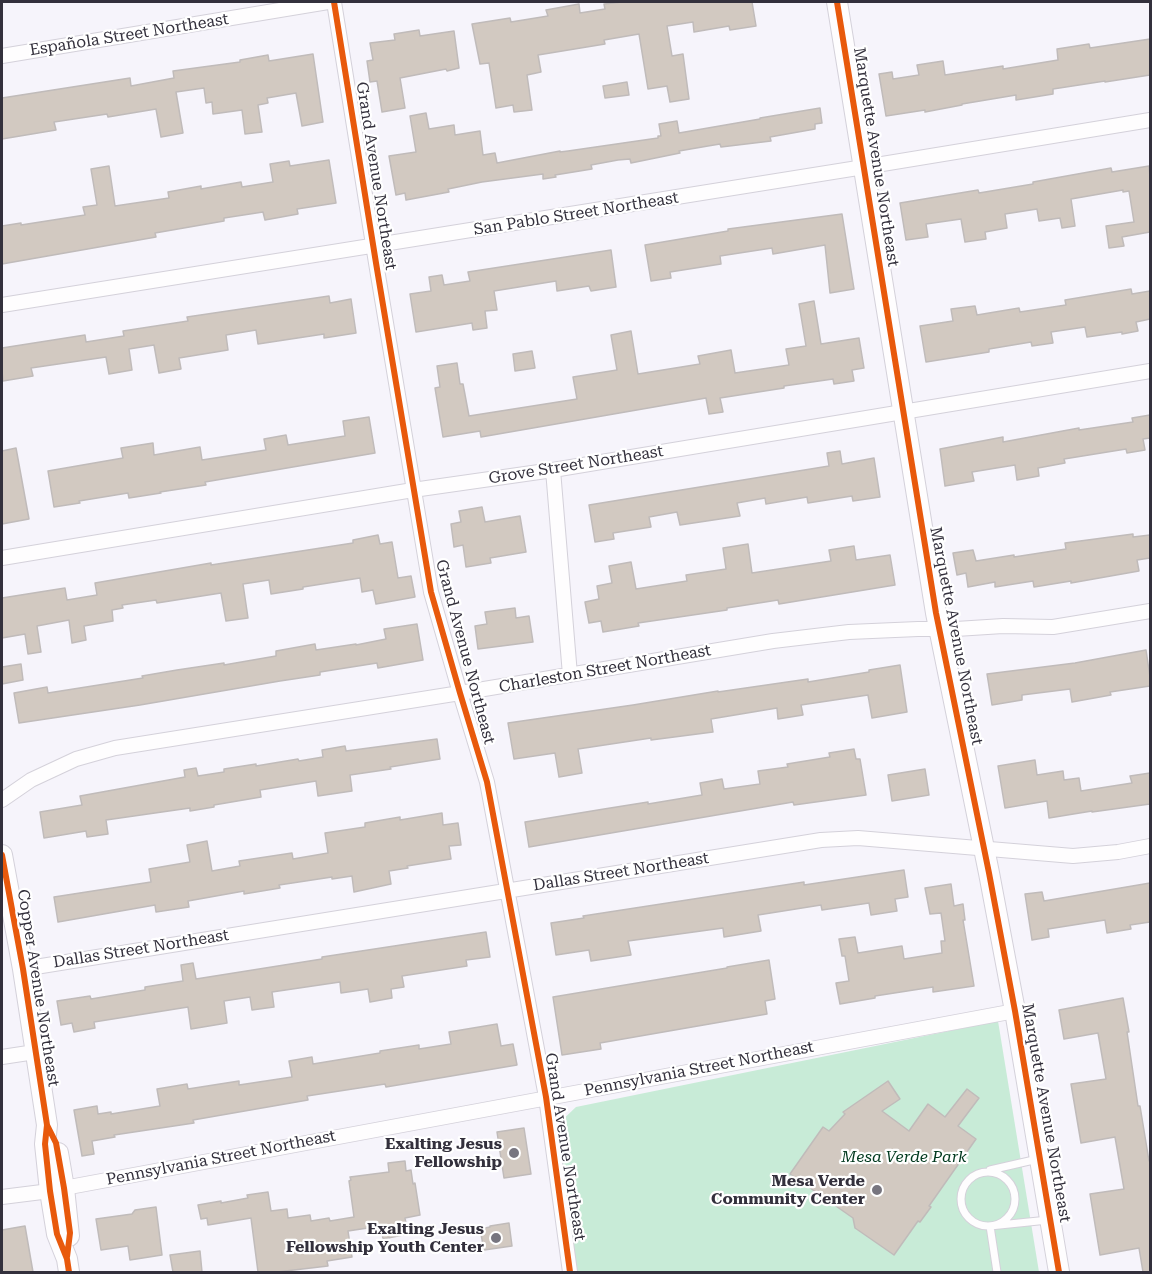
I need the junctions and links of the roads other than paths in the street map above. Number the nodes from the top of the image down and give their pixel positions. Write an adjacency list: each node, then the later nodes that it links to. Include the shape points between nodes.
1 (328, 2): 4 (street, Española Street Northeast)
2 (334, 2): 7 (street, Grand Avenue Northeast)
3 (837, 2): 6 (street, Marquette Avenue Northeast)
4 (2, 56)
5 (1150, 120): 6 (street, San Pablo Street Northeast)
6 (864, 167): 7 (street, San Pablo Street Northeast); 10 (street, Marquette Avenue Northeast)
7 (373, 246): 8 (street, San Pablo Street Northeast); 12 (street, Grand Avenue Northeast)
8 (2, 305)
9 (1150, 371): 10 (street, Grove Street Northeast)
10 (903, 412): 11 (street, Grove Street Northeast); 15 (street, Marquette Avenue Northeast)
11 (553, 470): 12 (street, Grove Street Northeast); 16 (street)
12 (413, 490): 13 (street, Grove Street Northeast); 17 (street, Grand Avenue Northeast, via 431,592)
13 (2, 558)
14 (1150, 611): 15 (street, Charleston Street Northeast, via 1053,627)
15 (939, 629): 16 (street, Charleston Street Northeast, via 849,632 772,641); 20 (street, Marquette Avenue Northeast)
16 (570, 675): 17 (street, Charleston Street Northeast)
17 (460, 693): 18 (street, Charleston Street Northeast, via 115,748 76,759 31,780); 22 (street, Grand Avenue Northeast, via 487,782)
18 (2, 800)
19 (1150, 846): 20 (street, Dallas Street Northeast, via 1073,856)
20 (983, 848): 22 (street, Dallas Street Northeast, via 858,838 821,840); 24 (street, Marquette Avenue Northeast)
21 (2, 855): 23 (street, Copper Avenue Northeast)
22 (508, 891): 23 (street, Dallas Street Northeast); 27 (street, Grand Avenue Northeast)
23 (23, 969): 25 (street, Copper Avenue Northeast)
24 (1015, 1011): 27 (street, Pennsylvania Street Northeast); 28 (street, Marquette Avenue Northeast)
25 (35, 1052): 26 (street); 30 (street, Copper Avenue Northeast, via 47,1125 56,1143)
26 (2, 1057)
27 (546, 1097): 30 (street, Pennsylvania Street Northeast); 35 (street, Grand Avenue Northeast)
28 (1040, 1158): 29 (lane); 32 (street, Marquette Avenue Northeast)
29 (982, 1172): 33 (lane, via 967,1180 961,1206 972,1221); 33 (lane, via 991,1171 1007,1179 1015,1194 1007,1219)
30 (57, 1189): 31 (street, Pennsylvania Street Northeast); 34 (street, Copper Avenue Northeast, via 70,1233)
31 (2, 1197)
32 (1051, 1220): 33 (lane); 37 (street, Marquette Avenue Northeast)
33 (990, 1226): 36 (lane)
34 (68, 1266)
35 (570, 1272)
36 (997, 1272)
37 (1059, 1272)

